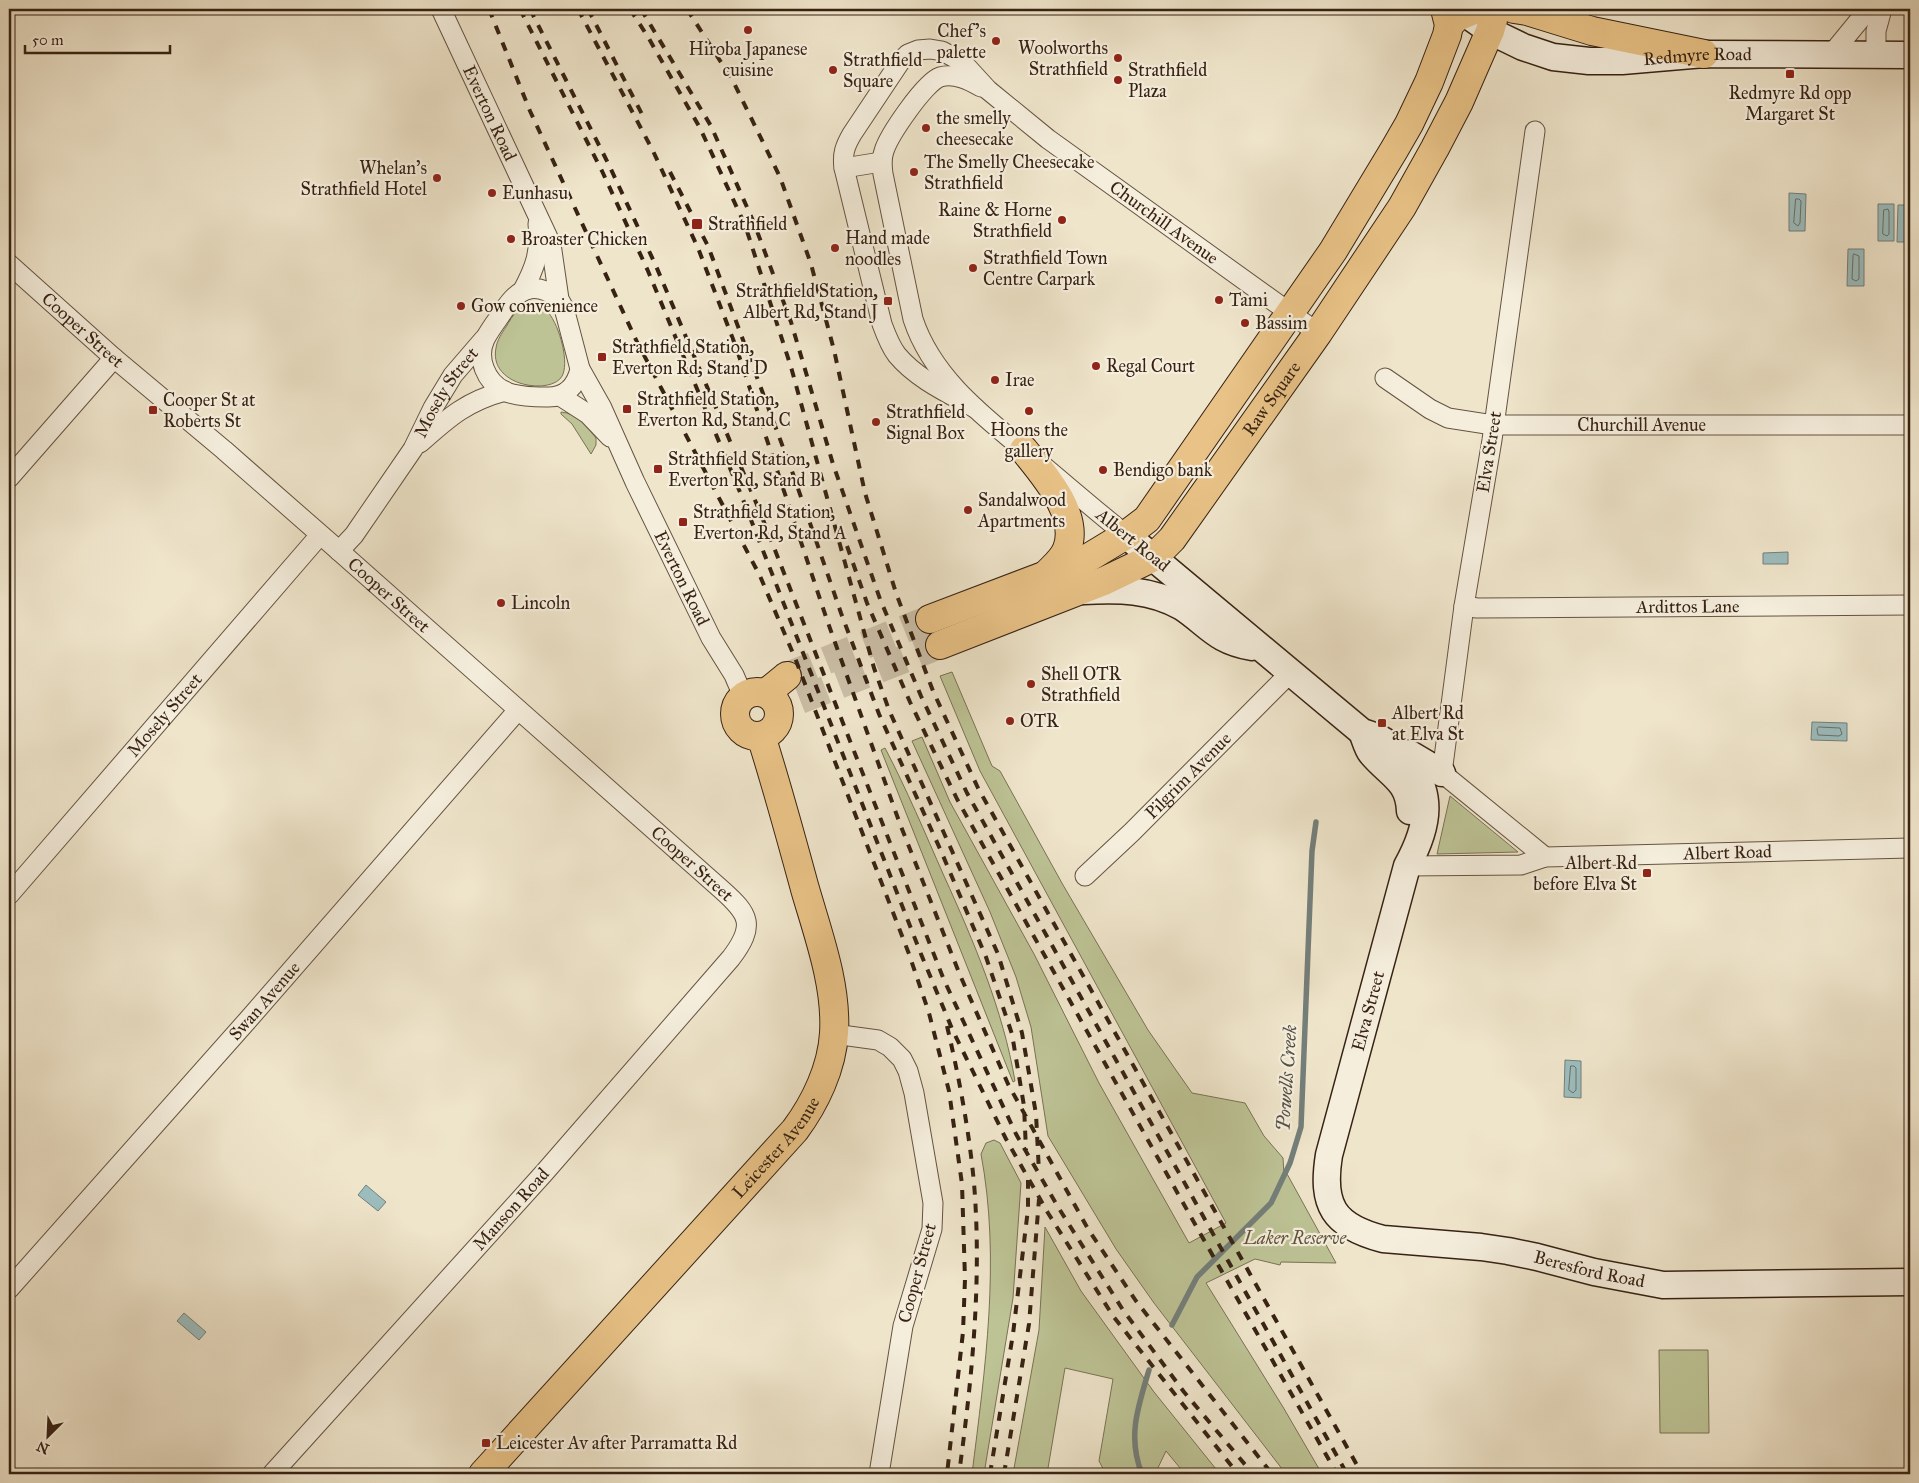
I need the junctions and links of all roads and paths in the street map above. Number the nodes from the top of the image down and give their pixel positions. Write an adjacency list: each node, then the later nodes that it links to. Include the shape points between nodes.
1 (441, 9): 14 (street, Everton Road)
2 (1882, 9): 7 (street)
3 (1521, 10): 6 (main road, via 1592,31)
4 (1863, 13): 7 (street); 9 (street)
5 (1468, 15): 6 (main road, Redmyre Road, via 1523,47 1553,57 1622,61); 18 (main road, Raw Square, via 1432,74 1409,124 1333,251); 19 (main road, Raw Square, via 1458,102 1407,199)
6 (1704, 54): 9 (main road, Redmyre Road)
7 (1867, 55): 8 (main road, Redmyre Road); 9 (main road, Redmyre Road)
8 (1910, 55)
9 (1830, 56)
10 (988, 90): 12 (street, via 960,77 950,76 928,85 889,140); 13 (street, via 966,66 942,51 918,50 908,54 848,140); 18 (street, Churchill Avenue, via 1048,139)
11 (1535, 131): 27 (street, Elva Street)
12 (881, 162): 13 (street); 26 (street, Albert Road, via 919,335 936,365)
13 (844, 168): 26 (street, Albert Road, via 888,340 898,355 924,378)
14 (538, 218): 16 (street, via 539,250); 17 (street, Everton Road, via 551,244)
15 (9, 264): 21 (street, Cooper Street)
16 (522, 292): 17 (street, via 546,290); 20 (street, via 509,303)
17 (558, 299): 22 (street, via 564,308)
18 (1290, 314): 19 (street, Churchill Avenue); 34 (main road, Raw Square, via 1147,520)
19 (1318, 333): 36 (main road, Raw Square, via 1177,532)
20 (484, 339): 24 (street, via 481,356 486,373); 29 (street, Mosely Street, via 453,375 432,408)
21 (114, 358): 32 (street); 33 (street, Cooper Street)
22 (580, 368): 25 (street, via 575,383); 31 (street, via 617,438)
23 (1384, 378): 27 (street, Churchill Avenue, via 1448,418)
24 (506, 392): 25 (street); 29 (street, Mosely Street, via 484,397 464,407)
25 (560, 396): 31 (street, via 599,424)
26 (975, 408): 30 (street, Albert Road)
27 (1493, 425): 28 (street, Churchill Avenue); 40 (street, Elva Street)
28 (1910, 425)
29 (413, 449): 35 (street, Mosely Street, via 354,535)
30 (1024, 450): 34 (street, Albert Road); 37 (main road, via 1050,482 1070,526 1067,549)
31 (624, 459): 46 (street, Everton Road, via 711,638 734,675)
32 (9, 478)
33 (320, 535): 35 (street, Cooper Street); 56 (street, Mosely Street)
34 (1126, 535): 36 (main road, Albert Road); 37 (main road, Raw Square, via 1091,558)
35 (339, 551): 47 (street, Cooper Street)
36 (1154, 557): 38 (main road, Raw Square); 43 (main road, Albert Road)
37 (1044, 577): 41 (main road, Raw Square)
38 (1078, 591): 42 (main road, Raw Square); 43 (main road, via 1117,589 1152,594 1182,607 1221,637 1238,645)
39 (1910, 605): 40 (street, Ardittos Lane)
40 (1464, 606): 51 (street, Elva Street)
41 (930, 619)
42 (940, 645)
43 (1262, 649): 44 (main road, Albert Road)
44 (1290, 673): 48 (main road, Elva Street); 55 (street, Pilgrim Avenue)
45 (787, 676): 46 (main road)
46 (772, 700): 49 (main road, via 779,718 773,729); 49 (main road, via 734,708 736,723 746,734)
47 (518, 710): 57 (street, Cooper Street, via 738,904 745,913); 61 (street, Swan Avenue)
48 (1362, 732): 50 (main road, Elva Street, via 1381,738); 54 (main road, Elva Street, via 1370,752 1400,780 1410,800 1404,847)
49 (761, 736): 58 (main road, Leicester Avenue, via 829,979)
50 (1397, 751): 51 (main road, via 1410,754); 54 (main road, Elva Street, via 1413,767 1425,798 1419,844)
51 (1442, 774): 53 (street)
52 (1910, 848): 53 (street, Albert Road)
53 (1545, 857): 54 (street, Albert Road, via 1521,865)
54 (1407, 866): 59 (main road, Elva Street)
55 (1085, 876)
56 (9, 895)
57 (743, 939): 62 (street, Manson Road, via 732,958 550,1166)
58 (834, 1034): 63 (main road, Leicester Avenue, via 822,1083 809,1110 794,1130); 64 (street, Cooper Street, via 878,1040 902,1058 914,1092 932,1202 932,1229 902,1326)
59 (1329, 1155): 60 (main road, Beresford Road, via 1326,1183 1331,1205 1353,1227 1383,1239 1508,1251 1594,1272 1664,1284)
60 (1910, 1282)
61 (9, 1289)
62 (272, 1474)
63 (483, 1474)
64 (879, 1474)

